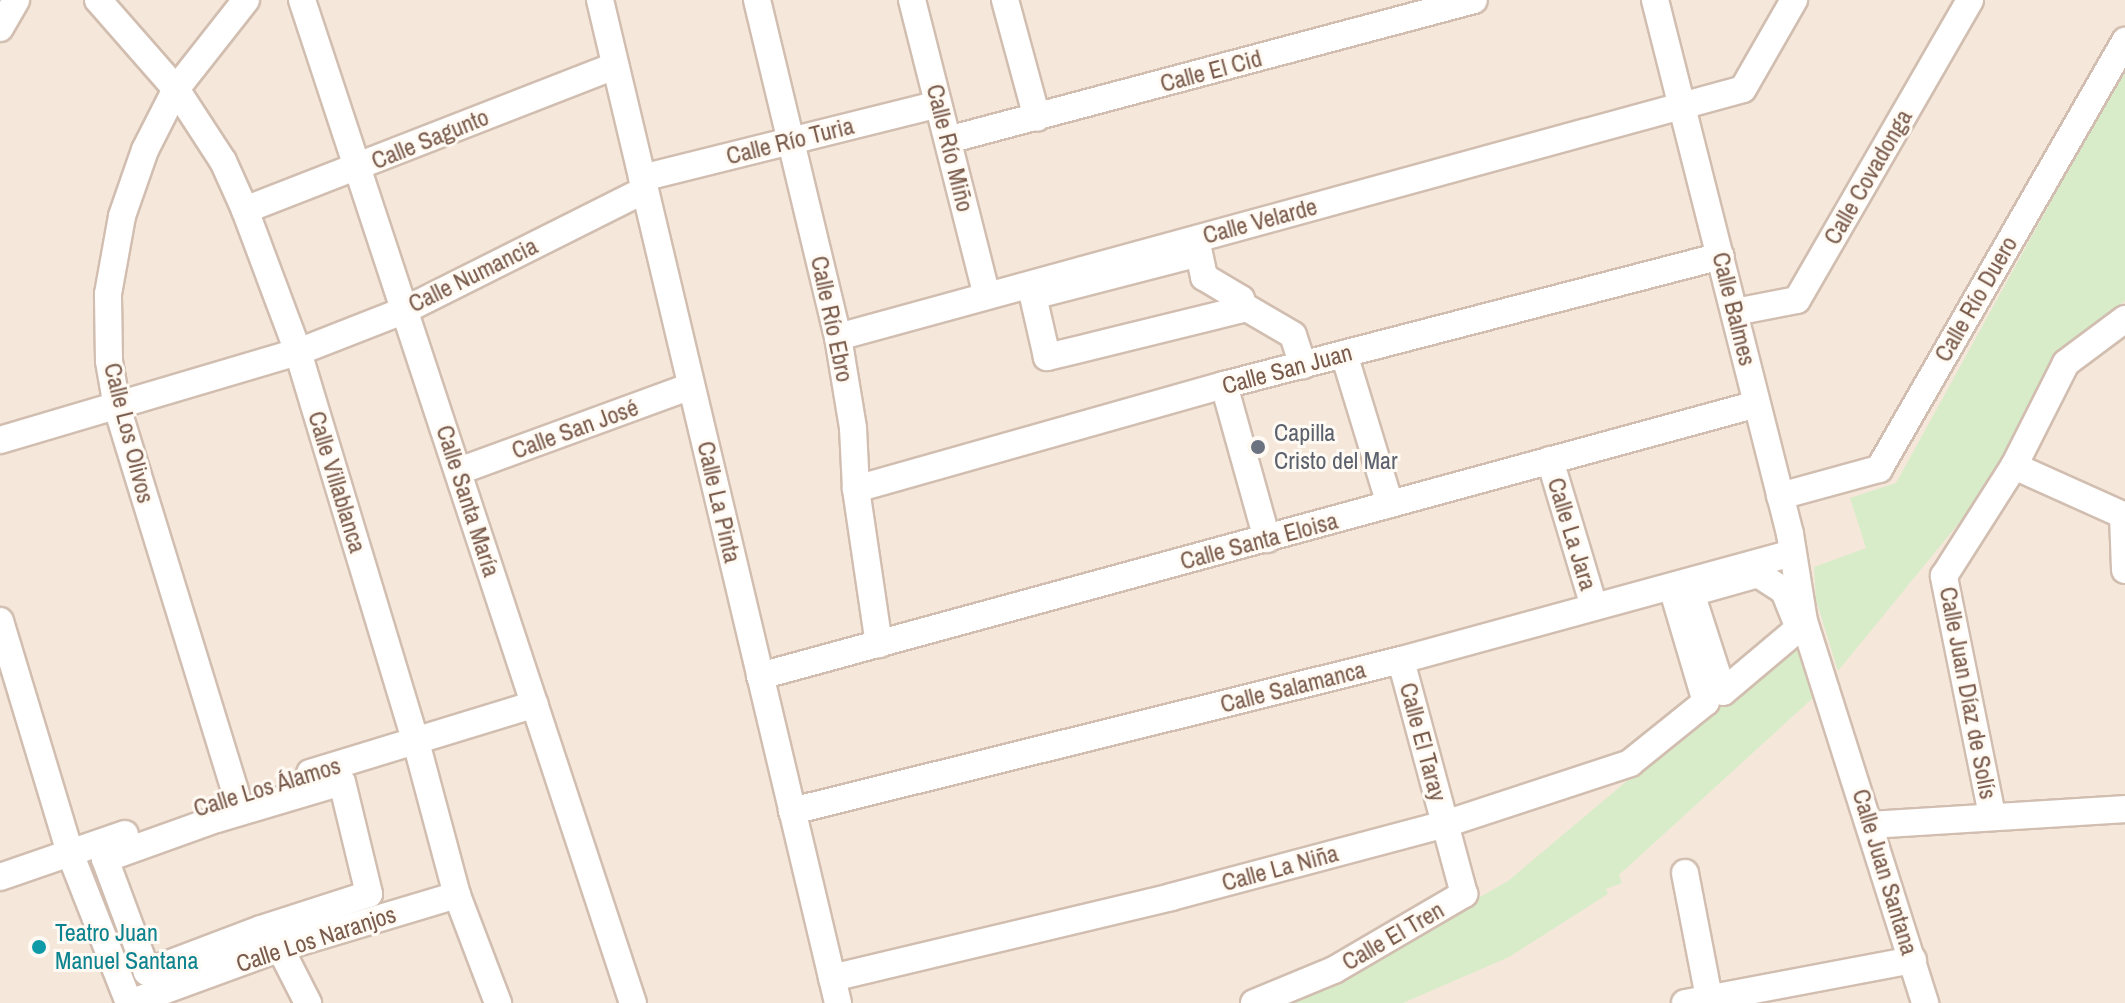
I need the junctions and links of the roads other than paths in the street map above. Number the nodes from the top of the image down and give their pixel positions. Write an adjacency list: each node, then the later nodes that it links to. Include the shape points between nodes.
1 (16, 0): 13 (street)
2 (98, 0): 16 (street, Calle Villablanca)
3 (246, 0): 16 (street, Calle Los Olivos)
4 (302, 0): 22 (street, Calle Santa María)
5 (600, 0): 15 (street, Calle La Pinta)
6 (757, 0): 20 (street, Calle Río Ebro)
7 (912, 0): 17 (street, Calle Río Miño)
8 (1005, 0): 19 (street)
9 (1474, 0): 19 (street, Calle El Cid)
10 (1655, 0): 18 (street, Calle Balmes)
11 (1794, 0): 18 (street, Calle Velarde, via 1743,89)
12 (1970, 0): 29 (street, Calle Covadonga, via 1797,300)
13 (0, 28)
14 (2125, 41): 44 (street, Calle Río Duero, via 1879,469)
15 (615, 66): 22 (street, Calle Sagunto); 23 (street, Calle La Pinta)
16 (176, 89): 24 (street, Calle Villablanca, via 223,161); 38 (street, Calle Los Olivos, via 145,150 122,216 108,294 109,361)
17 (938, 104): 20 (street, Calle Río Turia); 21 (street, Calle Río Miño)
18 (1683, 106): 25 (street, Calle Balmes); 26 (street, Calle Velarde)
19 (1037, 118): 21 (street, Calle El Cid)
20 (791, 140): 23 (street, Calle Río Turia); 31 (street, Calle Río Ebro)
21 (948, 140): 26 (street, Calle Río Miño)
22 (359, 168): 24 (street, Calle Sagunto); 28 (street, Calle Santa María)
23 (643, 184): 28 (street, Calle Numancia); 36 (street, Calle La Pinta)
24 (245, 210): 32 (street, Calle Villablanca)
25 (1721, 256): 29 (street, Calle Balmes); 33 (street, Calle San Juan)
26 (987, 296): 31 (street, Calle Velarde)
27 (1240, 304): 27 (street, via 1239,310 1047,357 1033,296 1199,253 1204,277 1241,299); 34 (street, via 1293,335)
28 (405, 310): 32 (street, Calle Numancia); 42 (street, Calle Santa María)
29 (1735, 312): 37 (street, Calle Balmes)
30 (2125, 319): 41 (street, Calle Juan Díaz de Solís, via 2066,363)
31 (838, 337): 43 (street, Calle Río Ebro, via 853,428)
32 (298, 352): 38 (street, Calle Numancia); 58 (street, Calle Villablanca)
33 (1344, 354): 34 (street, Calle San Juan); 45 (street)
34 (1303, 365): 35 (street, Calle San Juan)
35 (1224, 385): 43 (street, Calle San Juan); 47 (street)
36 (691, 386): 42 (street, Calle San José); 55 (street, Calle La Pinta)
37 (1757, 404): 40 (street, Calle Santa Eloisa); 44 (street, Calle Balmes)
38 (117, 407): 39 (street, Calle Numancia); 59 (street, Calle Los Olivos)
39 (0, 440)
40 (1550, 460): 45 (street, Calle Santa Eloisa); 51 (street, Calle La Jara)
41 (2014, 466): 46 (street); 62 (street, Calle Juan Díaz de Solís, via 1944,576)
42 (459, 471): 57 (street, Calle Santa María)
43 (856, 489): 53 (street, Calle Río Ebro)
44 (1780, 496): 48 (street, Calle Balmes)
45 (1390, 504): 47 (street, Calle Santa Eloisa)
46 (2124, 515): 49 (street)
47 (1267, 539): 53 (street, Calle Santa Eloisa)
48 (1792, 553): 50 (street, Calle Salamanca); 56 (street, Calle Balmes, via 1804,621)
49 (2125, 570)
50 (1682, 590): 50 (street, via 1723,692 1799,628 1784,591 1758,574); 51 (street, Calle Salamanca); 63 (street, Calle La Niña, via 1706,702 1630,763)
51 (1594, 607): 54 (street, Calle Salamanca)
52 (0, 621): 65 (street)
53 (879, 644): 55 (street, Calle Santa Eloisa)
54 (1401, 660): 61 (street, Calle Salamanca); 63 (street, Calle El Taray)
55 (760, 676): 61 (street, Calle La Pinta)
56 (1825, 685): 64 (street, Calle Juan Santana)
57 (535, 704): 58 (street, Calle Los Álamos); 77 (street, Calle Santa María)
58 (416, 742): 59 (street, Calle Los Álamos); 69 (street, Calle Villablanca)
59 (236, 794): 65 (street, Calle Los Álamos)
60 (2125, 809): 62 (street)
61 (792, 811): 72 (street, Calle La Pinta)
62 (1992, 815): 64 (street)
63 (1445, 824): 72 (street, Calle La Niña); 78 (street, Calle El Tren, via 1464,894 1334,970)
64 (1871, 825): 71 (street, Calle Juan Santana)
65 (70, 853): 68 (street, Calle Los Álamos); 74 (street)
66 (105, 859): 66 (street, via 147,972 369,894 342,782)
67 (1685, 873): 73 (street)
68 (0, 877)
69 (457, 895): 70 (street, Calle Los Naranjos); 76 (street, Calle Villablanca)
70 (280, 948): 74 (street, Calle Los Naranjos); 75 (street)
71 (1913, 960): 73 (street); 79 (street, Calle Juan Santana)
72 (835, 990)
73 (1701, 1001)
74 (130, 1003)
75 (308, 1003)
76 (498, 1003)
77 (633, 1003)
78 (1254, 1003)
79 (1925, 1003)

